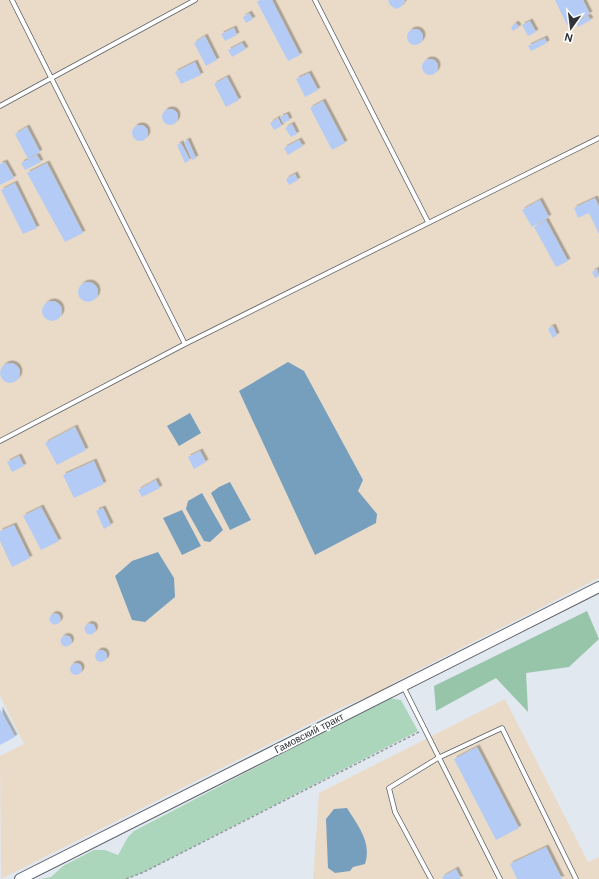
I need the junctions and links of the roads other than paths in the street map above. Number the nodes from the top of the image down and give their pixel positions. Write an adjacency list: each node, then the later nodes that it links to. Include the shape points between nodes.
1 (12, 0): 4 (lane)
2 (195, 0): 4 (lane)
3 (315, 0): 7 (lane)
4 (52, 79): 5 (lane); 8 (lane)
5 (0, 106)
6 (599, 138): 7 (lane)
7 (428, 222): 8 (lane)
8 (185, 344): 9 (lane)
9 (0, 441)
10 (599, 587): 11 (street, Гамовский тракт)
11 (403, 686): 12 (lane); 13 (street, Гамовский тракт)
12 (438, 758): 14 (lane, via 389,788 395,812); 15 (lane); 16 (lane, via 502,728)
13 (20, 879)
14 (431, 879)
15 (500, 879)
16 (576, 879)

